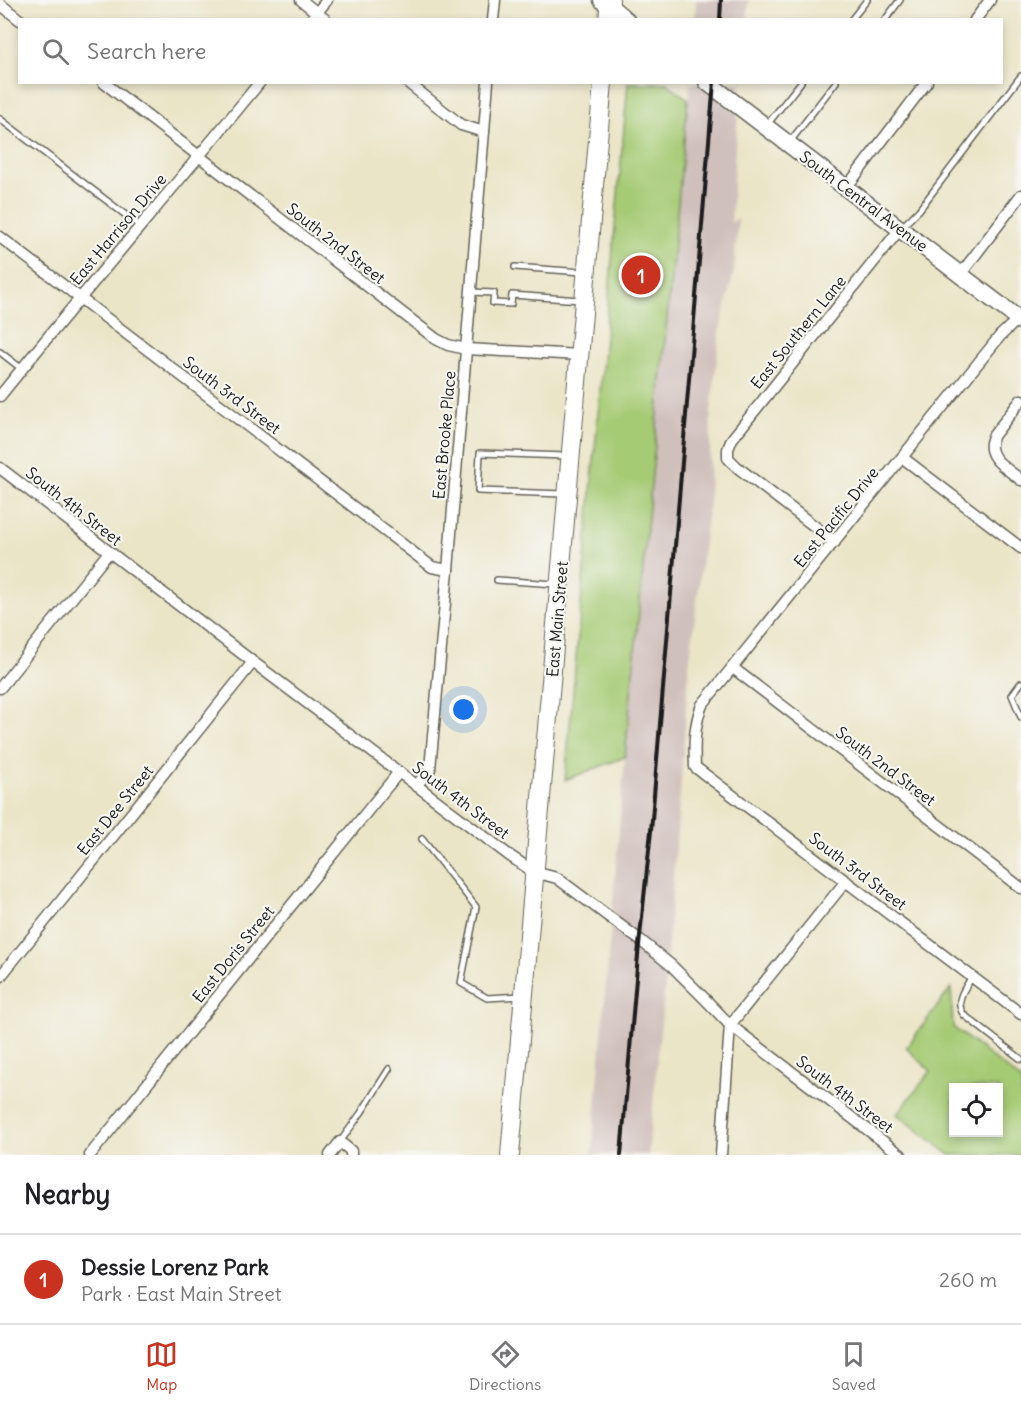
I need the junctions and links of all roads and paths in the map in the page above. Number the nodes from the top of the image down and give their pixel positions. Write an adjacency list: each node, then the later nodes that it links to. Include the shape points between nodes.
1 (301, 0): 9 (street)
2 (327, 0): 9 (street)
3 (495, 0): 11 (street)
4 (867, 0): 13 (lane)
5 (900, 0): 14 (lane)
6 (990, 0): 15 (street)
7 (0, 4): 10 (street)
8 (607, 6): 12 (street)
9 (318, 17)
10 (18, 18)
11 (494, 18)
12 (623, 18)
13 (854, 18)
14 (886, 18)
15 (976, 18)
16 (1021, 76): 34 (lane, via 919,210)
17 (106, 84): 30 (street, South 2nd Street)
18 (258, 84): 30 (street, East Harrison Drive)
19 (410, 84): 28 (street, via 461,125)
20 (488, 84): 28 (street, East Brooke Place)
21 (603, 84): 37 (main road, East Main Street)
22 (710, 84): 27 (street, South Central Avenue)
23 (799, 84): 27 (lane)
24 (834, 84): 29 (lane)
25 (925, 84): 31 (street)
26 (0, 119): 33 (lane)
27 (766, 127): 29 (street, South Central Avenue)
28 (484, 132): 39 (street, East Brooke Place)
29 (789, 144): 31 (street, South Central Avenue)
30 (200, 156): 33 (street, East Harrison Drive); 43 (street, South 2nd Street, via 436,339)
31 (846, 188): 34 (street, South Central Avenue)
32 (1021, 195): 38 (street)
33 (140, 226): 40 (street, East Harrison Drive)
34 (900, 229): 38 (street, South Central Avenue); 54 (street, East Southern Lane, via 732,439 728,449 728,458 737,467)
35 (0, 237): 40 (street, South 3rd Street)
36 (515, 267): 37 (lane)
37 (587, 272): 41 (main road, East Main Street)
38 (960, 275): 42 (street, South Central Avenue)
39 (471, 292): 41 (lane, via 494,293 493,303 511,304 512,295); 43 (street, East Brooke Place)
40 (80, 298): 46 (street, East Harrison Drive); 57 (street, South 3rd Street, via 432,567)
41 (584, 300): 45 (main road, East Main Street)
42 (1020, 318): 50 (street, East Pacific Drive, via 1000,336)
43 (466, 349): 45 (street, South 2nd Street); 57 (street, East Brooke Place)
44 (0, 352): 46 (lane)
45 (580, 355): 49 (main road, East Main Street)
46 (22, 369): 47 (street, East Harrison Drive)
47 (0, 396)
48 (1021, 399): 52 (street, via 994,435 990,447 997,462)
49 (571, 456): 53 (main road, East Main Street); 53 (lane, via 480,453 478,491)
50 (903, 458): 54 (street, East Pacific Drive); 55 (street)
51 (0, 468): 56 (street, South 4th Street)
52 (1021, 480)
53 (568, 494): 59 (main road, East Main Street)
54 (835, 542): 61 (street, East Pacific Drive)
55 (1021, 548)
56 (109, 552): 60 (street, South 4th Street); 63 (street)
57 (448, 570): 67 (street, East Brooke Place, via 430,769)
58 (497, 580): 59 (lane)
59 (560, 585): 69 (main road, East Main Street)
60 (253, 662): 66 (street, South 4th Street); 72 (street, East Dee Street)
61 (733, 668): 65 (street, East Pacific Drive, via 702,705); 71 (street, South 2nd Street)
62 (1021, 683): 64 (lane, via 1012,695)
63 (0, 688)
64 (1021, 717)
65 (694, 743): 70 (street, South 3rd Street, via 695,766)
66 (399, 772): 67 (street, South 4th Street); 81 (street, East Doris Street)
67 (416, 786): 69 (street, South 4th Street)
68 (422, 839): 74 (lane, via 476,907 461,982 487,998)
69 (534, 872): 74 (main road, East Main Street); 76 (street, South 4th Street, via 557,878 640,940 672,966)
70 (846, 881): 73 (street, South 3rd Street); 76 (street)
71 (1021, 888)
72 (0, 976)
73 (972, 977): 75 (street, South 3rd Street); 77 (lane, via 962,992 960,1009)
74 (524, 996): 84 (main road, East Main Street)
75 (1021, 1014)
76 (730, 1025): 80 (street); 85 (street, South 4th Street)
77 (1021, 1059)
78 (389, 1069): 79 (lane)
79 (340, 1142): 82 (street); 83 (street)
80 (723, 1154)
81 (90, 1155)
82 (330, 1155)
83 (351, 1155)
84 (510, 1155)
85 (901, 1155)

